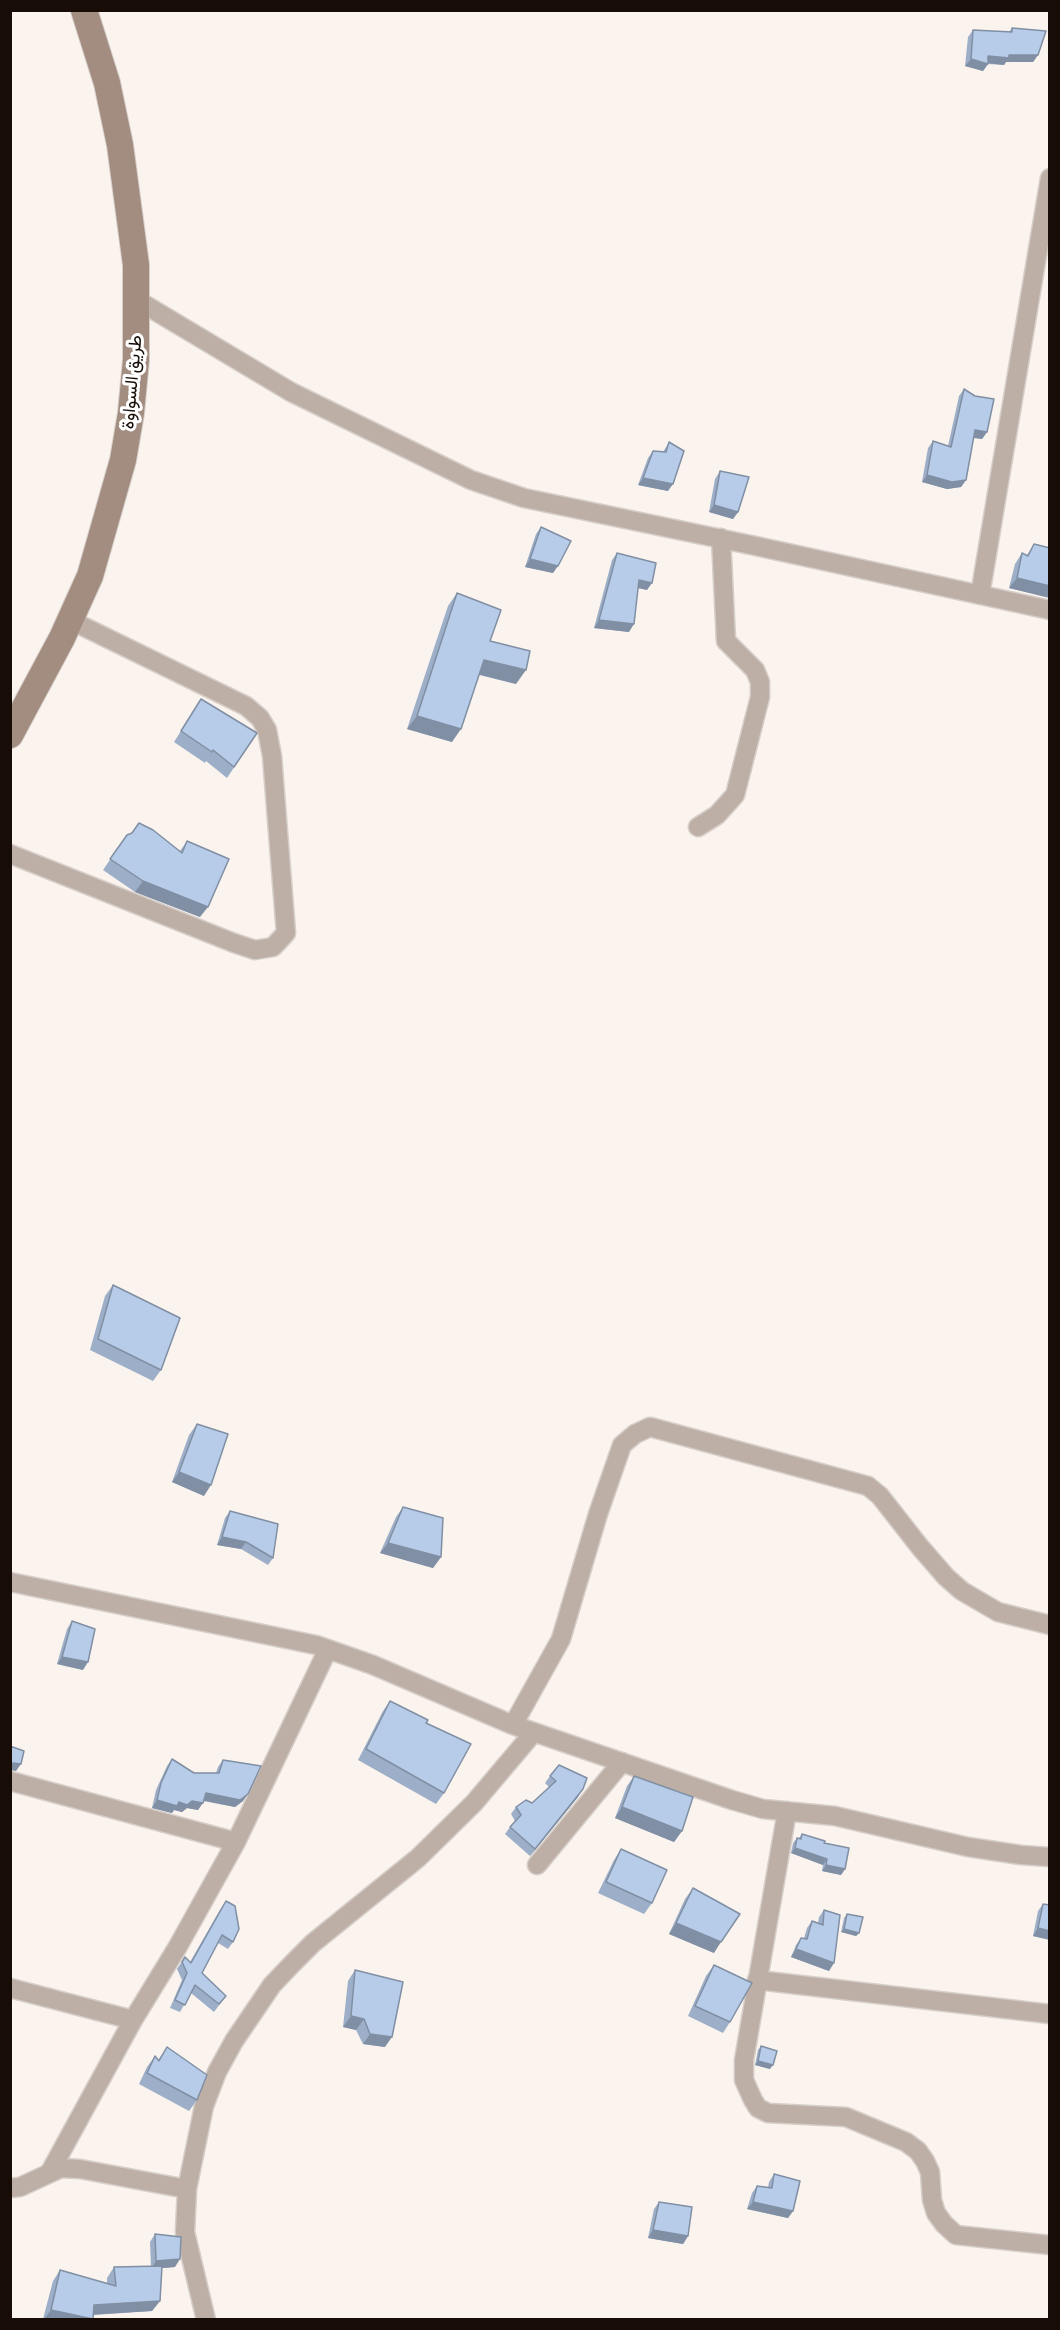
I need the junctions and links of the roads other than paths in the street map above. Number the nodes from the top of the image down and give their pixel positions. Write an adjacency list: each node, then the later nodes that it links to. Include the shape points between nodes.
1 (84, 10): 3 (street, طريق السواوة, via 107,83 120,145)
2 (1050, 178): 5 (street)
3 (137, 300): 4 (street, via 291,392 471,480 524,498); 7 (street, طريق السواوة, via 136,360 123,460 90,576)
4 (721, 538): 5 (street); 9 (street, via 726,641 755,670 760,697 735,795 717,815)
5 (980, 595): 6 (street)
6 (1050, 610)
7 (70, 620): 8 (street, طريق السواوة); 10 (street, via 246,706 260,718 273,756 286,933 273,947 255,950)
8 (10, 735)
9 (698, 827)
10 (10, 854)
11 (10, 1582): 13 (street)
12 (1050, 1625): 14 (street, via 998,1612 962,1591 868,1486 650,1427 635,1434 618,1452 561,1639)
13 (328, 1649): 14 (street); 19 (street)
14 (513, 1725): 15 (street)
15 (534, 1732): 16 (street); 28 (street, via 474,1803 425,1851 313,1943 272,1985 217,2072 204,2106)
16 (622, 1762): 18 (street, via 732,1800); 21 (street)
17 (10, 1781): 19 (street)
18 (787, 1811): 20 (street, via 835,1816 968,1847); 22 (street)
19 (236, 1842): 25 (street)
20 (1050, 1857)
21 (537, 1865)
22 (757, 1980): 24 (street); 29 (street, via 744,2080 758,2108 768,2113 846,2117 906,2142 925,2161 936,2212 956,2235)
23 (10, 1988): 25 (street)
24 (1050, 2014)
25 (133, 2019): 26 (street)
26 (50, 2172): 27 (street); 28 (street, via 80,2169)
27 (10, 2188)
28 (187, 2189): 30 (street, via 185,2232)
29 (1050, 2245)
30 (206, 2319)

